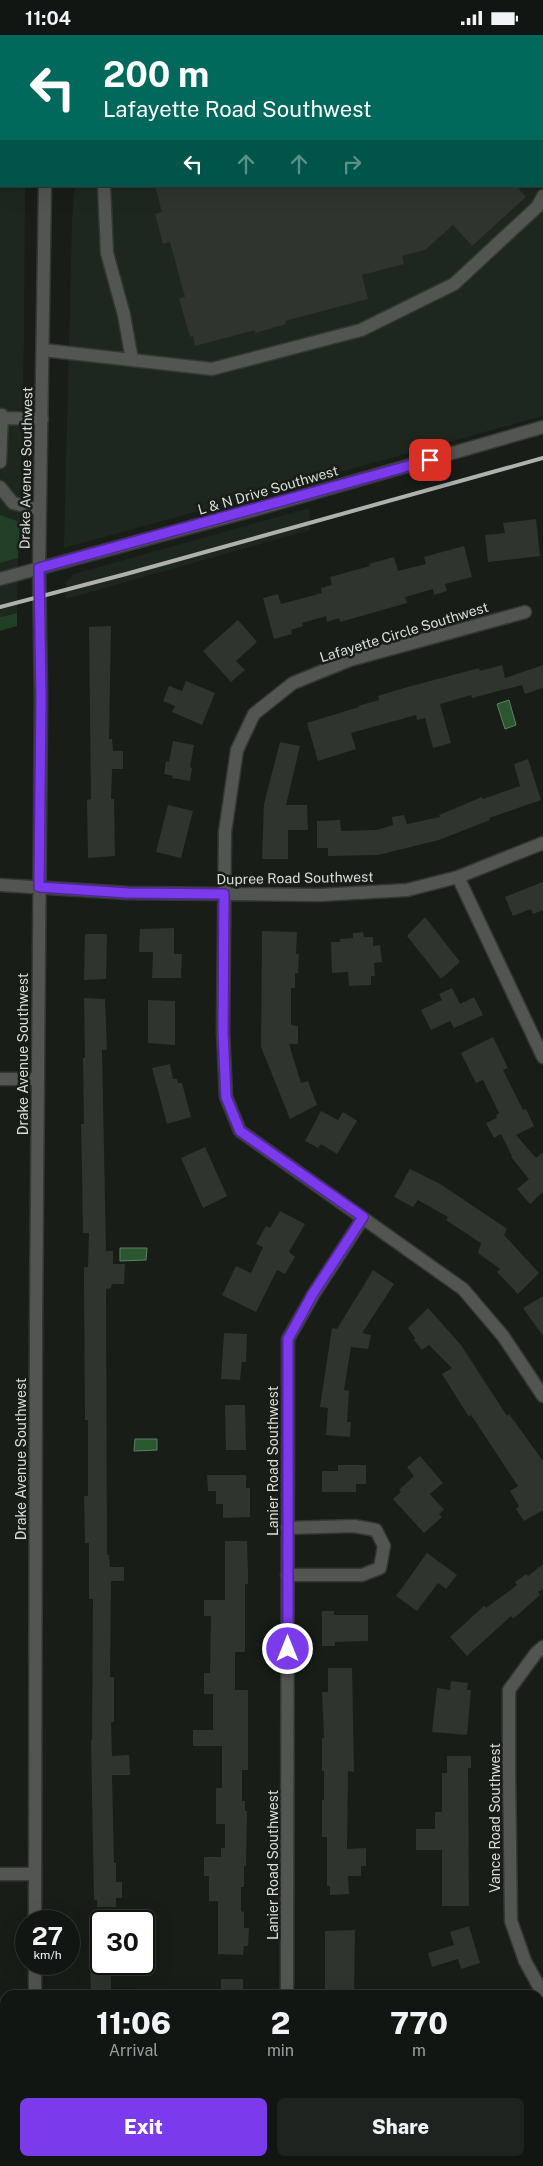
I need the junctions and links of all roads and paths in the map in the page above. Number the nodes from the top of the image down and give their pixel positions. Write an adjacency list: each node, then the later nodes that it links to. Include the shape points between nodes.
1 (45, 187): 4 (street, Drake Avenue Southwest)
2 (104, 187): 5 (street, via 107,253 124,315)
3 (543, 196): 5 (street, via 537,207 454,284 361,330 212,369)
4 (43, 350): 5 (street); 7 (street, Drake Avenue Southwest)
5 (132, 361)
6 (1, 417): 7 (street); 9 (street)
7 (42, 419): 11 (street, Drake Avenue Southwest)
8 (543, 427): 12 (street, L & N Drive Southwest)
9 (0, 462)
10 (0, 487): 11 (street, via 13,503)
11 (40, 510): 12 (street, Drake Avenue Southwest)
12 (39, 568): 13 (street, L & N Drive Southwest); 18 (street, Drake Avenue Southwest)
13 (0, 579)
14 (525, 612): 19 (street, Lafayette Circle Southwest, via 350,660 293,683 254,714 237,750 225,832)
15 (543, 843): 16 (street, Dupree Road Southwest)
16 (458, 877): 19 (street, Dupree Road Southwest, via 407,890 320,895); 20 (street)
17 (0, 885): 18 (street, Dupree Road Southwest)
18 (39, 887): 19 (street, Dupree Road Southwest, via 128,893); 22 (street, Drake Avenue Southwest)
19 (224, 894): 23 (street, Lafayette Circle Southwest, via 226,1097 240,1131)
20 (543, 1057)
21 (0, 1079): 22 (street)
22 (38, 1079): 29 (street, Drake Avenue Southwest)
23 (363, 1217): 24 (street, Lafayette Circle Southwest, via 463,1289 503,1336); 25 (street, Lanier Road Southwest, via 312,1295 288,1339)
24 (543, 1396)
25 (287, 1528): 26 (street, Lanier Road Southwest); 26 (street, via 354,1526 376,1530 384,1546 380,1568 362,1575)
26 (287, 1575): 33 (street, Lanier Road Southwest)
27 (543, 1647): 34 (street, Vance Road Southwest, via 509,1690 511,1921 525,1961)
28 (0, 1874): 29 (street)
29 (35, 1874): 30 (street, Drake Avenue Southwest)
30 (35, 1910)
31 (35, 1975): 32 (street)
32 (35, 1990)
33 (287, 1990)
34 (541, 1990)

